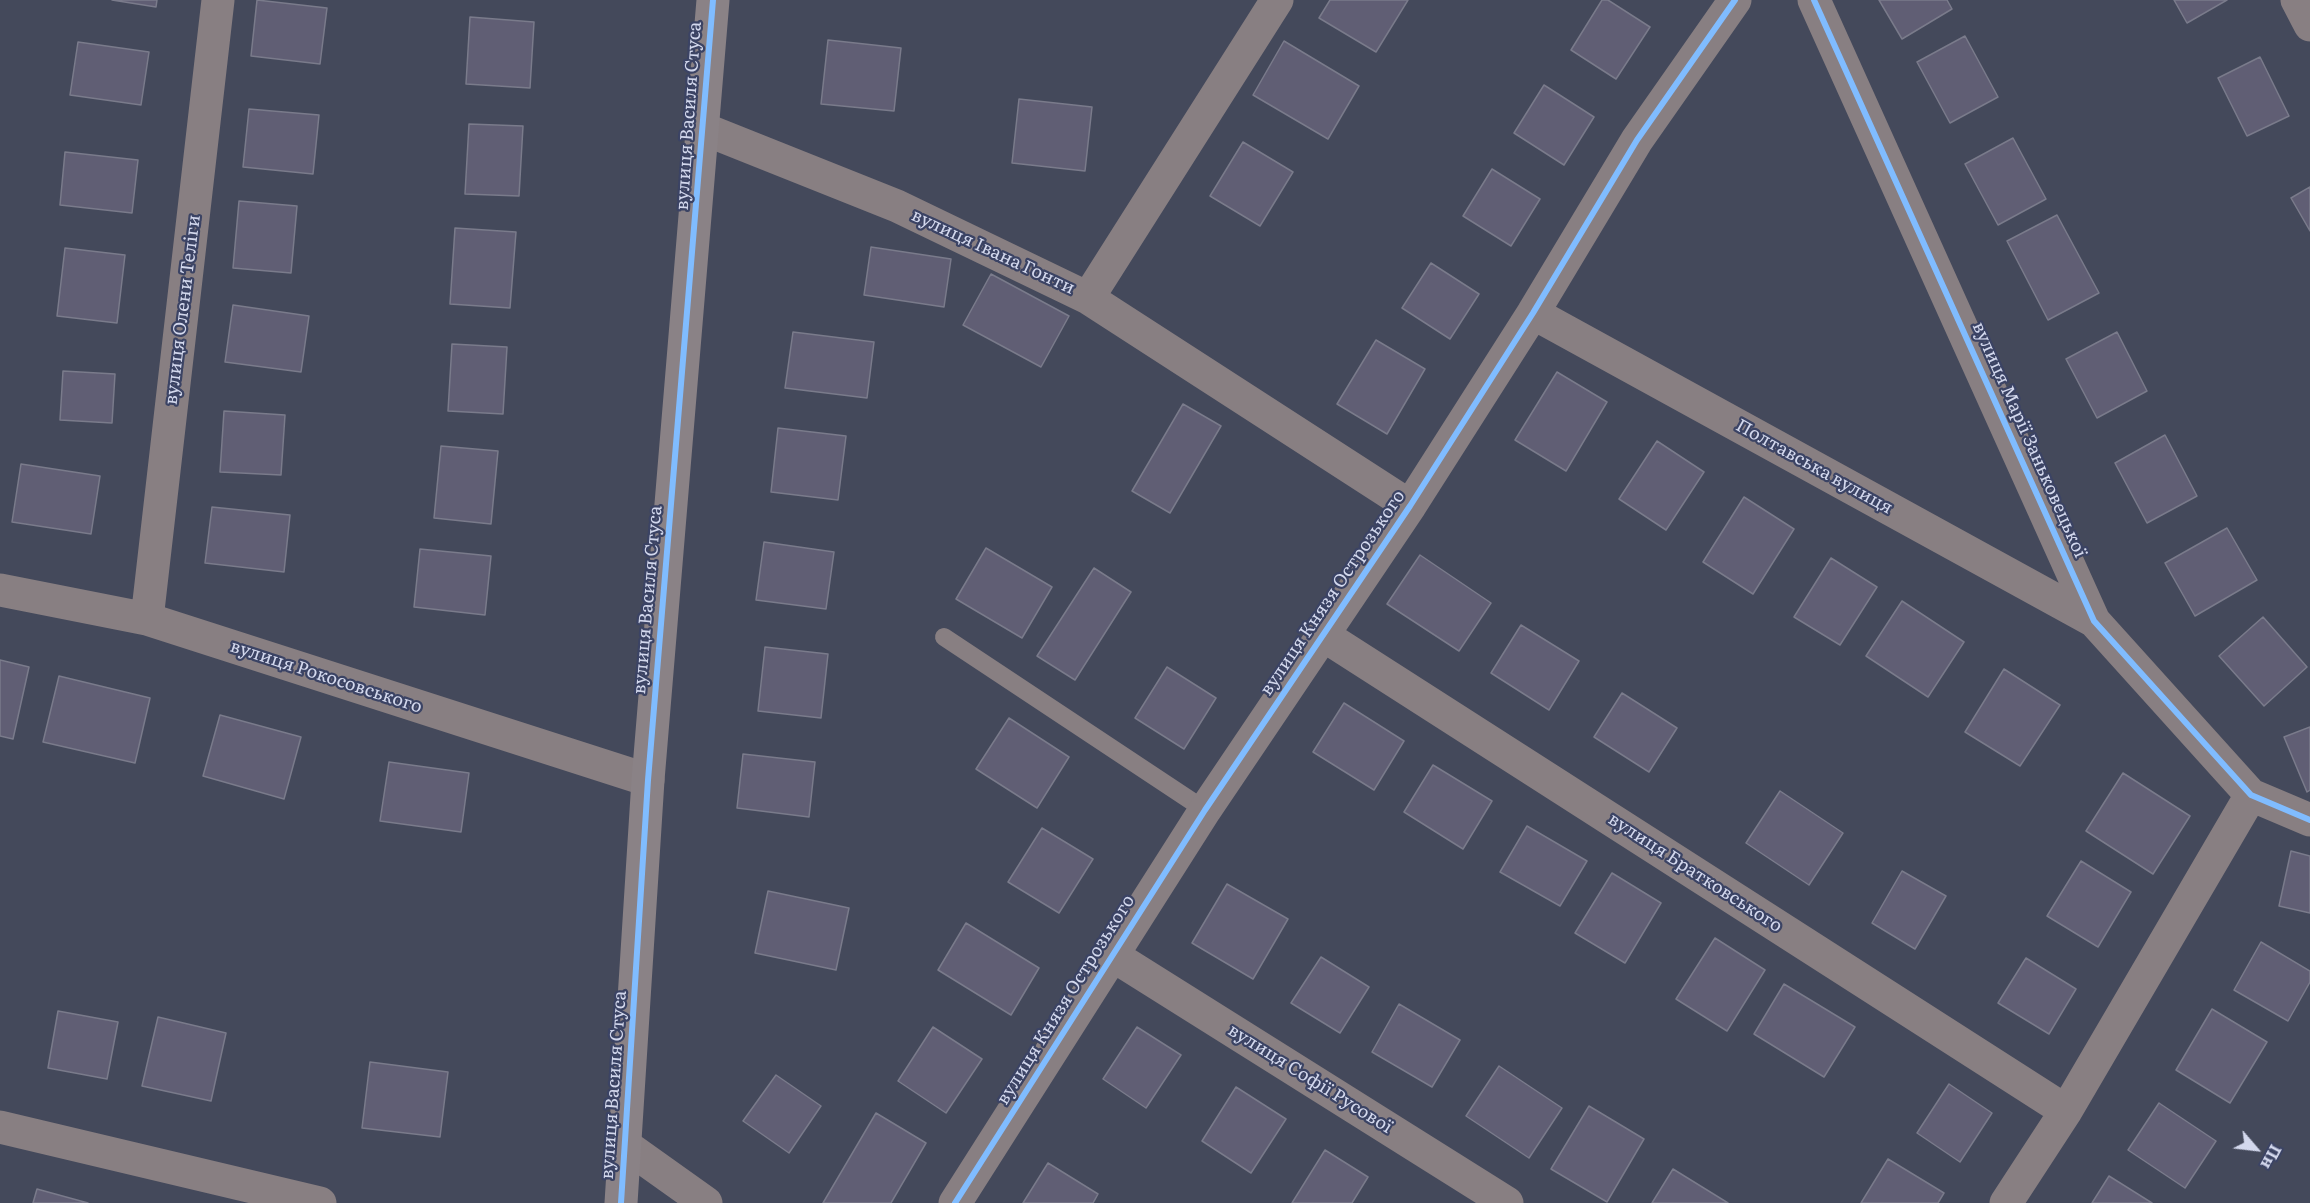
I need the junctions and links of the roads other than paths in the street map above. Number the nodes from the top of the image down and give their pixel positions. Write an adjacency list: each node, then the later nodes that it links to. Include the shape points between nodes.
1 (218, 0): 13 (street, вулиця Олени Теліги)
2 (713, 0): 8 (street, вулиця Василя Стуса)
3 (1276, 0): 9 (street, вулиця Івана Гонти)
4 (1735, 0): 10 (street, вулиця Князя Острозького, via 1637,140)
5 (1814, 0): 14 (street, вулиця Марії Заньковецької)
6 (2296, 0): 7 (street)
7 (2310, 25)
8 (704, 129): 9 (street, вулиця Івана Гонти, via 897,206); 17 (street, вулиця Василя Стуса)
9 (1088, 298): 11 (street)
10 (1533, 313): 11 (street, вулиця Князя Острозького); 14 (street, Полтавська вулиця)
11 (1410, 506): 15 (street, вулиця Князя Острозького)
12 (0, 590): 13 (street, вулиця Рокосовського)
13 (147, 619): 17 (street, вулиця Рокосовського)
14 (2094, 621): 18 (street, вулиця Марії Заньковецької)
15 (1323, 635): 19 (street, вулиця Князя Острозького); 22 (street, вулиця Братковського)
16 (944, 637): 19 (lane)
17 (648, 780): 24 (street, вулиця Василя Стуса)
18 (2252, 795): 20 (street, вулиця Марії Заньковецької); 22 (street)
19 (1205, 810): 21 (street, вулиця Князя Острозького)
20 (2310, 820)
21 (1112, 955): 28 (street, вулиця Князя Острозького); 29 (street, вулиця Софії Русової)
22 (2066, 1110): 30 (street)
23 (0, 1127): 25 (street)
24 (626, 1146): 26 (street, вулиця Василя Стуса); 27 (street)
25 (320, 1203)
26 (621, 1203)
27 (706, 1203)
28 (956, 1203)
29 (1508, 1203)
30 (2006, 1203)

